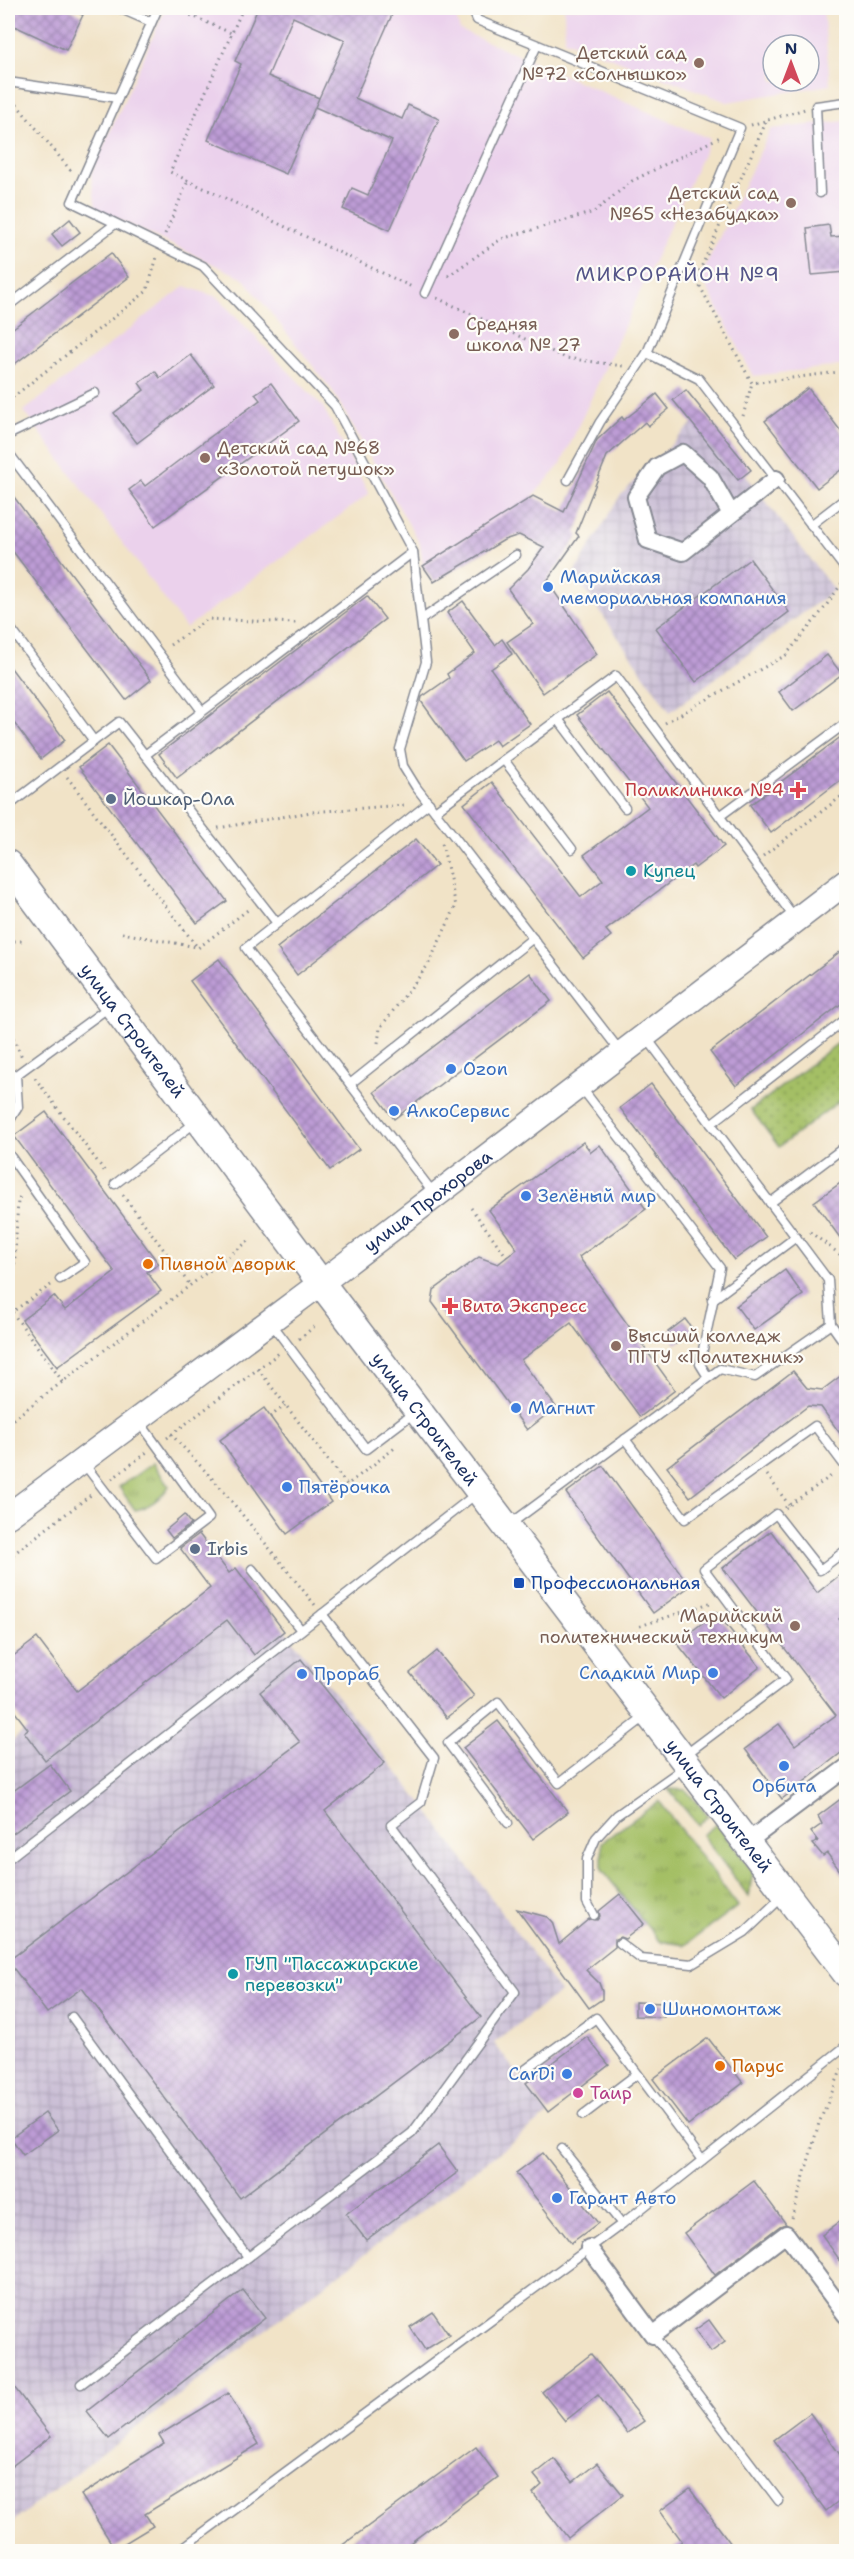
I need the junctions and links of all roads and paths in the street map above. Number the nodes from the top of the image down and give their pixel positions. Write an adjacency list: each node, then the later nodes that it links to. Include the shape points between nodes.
1 (119, 8): 8 (lane)
2 (158, 8): 8 (lane)
3 (174, 8): 9 (path)
4 (230, 8): 7 (path)
5 (243, 8): 7 (path)
6 (472, 8): 10 (lane, via 477,20)
7 (241, 12): 9 (path)
8 (151, 22): 13 (lane)
9 (231, 33): 18 (path, via 170,172)
10 (537, 45): 17 (lane); 23 (lane)
11 (8, 82): 13 (lane)
12 (8, 94): 19 (path)
13 (118, 98): 19 (lane)
14 (846, 102): 15 (lane)
15 (816, 106): 16 (path); 20 (lane)
16 (767, 120): 17 (path); 28 (path, via 696,279)
17 (740, 128): 23 (path, via 632,181 594,212 501,238); 25 (lane)
18 (188, 181): 22 (path); 23 (path)
19 (80, 183): 21 (lane, via 72,202)
20 (820, 193)
21 (115, 224): 22 (lane); 24 (lane)
22 (160, 246): 30 (path, via 147,291); 39 (lane, via 203,266 335,406)
23 (425, 293): 26 (path, via 567,358)
24 (8, 306)
25 (647, 353): 26 (lane); 31 (lane, via 699,379)
26 (637, 368): 35 (lane, via 600,422)
27 (846, 371): 28 (path)
28 (752, 383): 31 (path)
29 (95, 393): 32 (lane)
30 (8, 401)
31 (739, 432): 34 (lane)
32 (8, 435)
33 (8, 452): 46 (lane)
34 (776, 478): 37 (street); 38 (lane)
35 (568, 480)
36 (846, 498): 38 (lane)
37 (731, 514): 37 (street, via 682,552 648,540 636,497 657,467 683,453 710,477)
38 (811, 525): 41 (lane)
39 (413, 552): 43 (lane); 44 (lane)
40 (516, 555): 43 (lane)
41 (846, 570)
42 (846, 576): 50 (path, via 786,655)
43 (422, 619): 56 (lane, via 426,662 400,749 403,766)
44 (318, 624): 46 (path, via 208,619); 47 (lane)
45 (8, 625): 51 (lane)
46 (159, 653): 47 (lane)
47 (202, 711): 52 (lane)
48 (558, 719): 50 (lane, via 616,676); 53 (lane); 58 (lane)
49 (846, 723): 60 (lane)
50 (655, 729): 60 (lane)
51 (94, 741): 52 (lane, via 119,722); 54 (lane)
52 (145, 755): 61 (lane)
53 (504, 760): 59 (lane); 62 (lane)
54 (59, 767): 57 (lane); 73 (path)
55 (846, 793): 63 (path)
56 (429, 803): 59 (lane); 61 (path, via 311,812); 68 (lane)
57 (8, 806)
58 (625, 808)
59 (435, 810): 70 (lane); 79 (path, via 456,906 428,965 380,1028)
60 (720, 816): 63 (lane)
61 (204, 830): 66 (lane)
62 (572, 849)
63 (754, 863): 67 (lane)
64 (8, 864): 74 (main road, улица Строителей)
65 (846, 882): 67 (street, улица Прохорова)
66 (260, 901): 68 (lane); 73 (path)
67 (796, 920): 77 (street, улица Прохорова)
68 (277, 923): 81 (lane, via 246,948)
69 (122, 933): 73 (path)
70 (533, 938): 78 (lane); 79 (lane)
71 (8, 941): 72 (path)
72 (26, 941)
73 (198, 948)
74 (113, 1005): 80 (lane); 83 (main road, улица Строителей)
75 (846, 1020): 85 (lane)
76 (8, 1027): 80 (path)
77 (645, 1035): 78 (street, улица Прохорова); 85 (lane)
78 (622, 1053): 82 (street, улица Прохорова)
79 (376, 1063): 81 (lane)
80 (27, 1067): 84 (lane, via 16,1075 18,1107)
81 (350, 1084): 90 (lane)
82 (580, 1086): 90 (street, улица Прохорова); 98 (lane, via 720,1268)
83 (199, 1120): 89 (lane); 97 (main road, улица Строителей)
84 (8, 1124)
85 (711, 1124): 91 (lane)
86 (846, 1146): 91 (lane)
87 (8, 1153): 88 (lane)
88 (29, 1183): 96 (lane, via 84,1262); 99 (path, via 18,1200)
89 (115, 1184)
90 (436, 1196): 97 (street, улица Прохорова)
91 (770, 1203): 93 (lane)
92 (471, 1208): 95 (path)
93 (796, 1237): 98 (lane); 101 (lane, via 828,1280)
94 (250, 1240): 105 (path)
95 (507, 1257)
96 (60, 1279): 99 (path)
97 (321, 1283): 100 (street, улица Прохорова); 107 (main road, улица Строителей)
98 (712, 1300): 104 (lane, via 700,1364)
99 (12, 1312): 105 (path)
100 (270, 1321): 107 (lane, via 366,1449); 109 (street, улица Прохорова)
101 (831, 1324): 102 (lane); 104 (lane, via 755,1377 720,1369)
102 (846, 1345)
103 (258, 1369): 106 (path)
104 (708, 1377): 112 (lane)
105 (63, 1382): 110 (path)
106 (285, 1405): 108 (path); 113 (path, via 347,1485)
107 (418, 1410): 117 (main road, улица Строителей)
108 (270, 1417)
109 (138, 1419): 114 (street, улица Прохорова); 114 (lane, via 209,1518 156,1558)
110 (8, 1423)
111 (171, 1434): 125 (path, via 220,1487)
112 (625, 1439): 115 (lane, via 685,1519); 121 (lane)
113 (396, 1447)
114 (82, 1461): 120 (street, улица Прохорова)
115 (761, 1465): 116 (lane, via 815,1426); 118 (path)
116 (846, 1465): 118 (path)
117 (479, 1491): 121 (main road, улица Строителей); 125 (lane)
118 (789, 1505): 119 (path)
119 (776, 1514): 122 (lane, via 820,1570); 124 (lane, via 704,1569)
120 (8, 1516)
121 (506, 1527): 128 (main road, улица Строителей)
122 (846, 1550)
123 (252, 1569): 127 (lane)
124 (725, 1598): 126 (path); 129 (lane, via 786,1679)
125 (322, 1614): 127 (lane); 149 (lane, via 434,1758 420,1802 391,1825 515,1992 412,2133)
126 (640, 1626)
127 (301, 1630): 133 (lane)
128 (649, 1714): 129 (main road, улица Строителей); 131 (lane, via 559,1783 498,1702 448,1743)
129 (685, 1761): 132 (main road, улица Строителей); 135 (lane, via 596,1838 587,1859 587,1902)
130 (846, 1768): 132 (street)
131 (508, 1823)
132 (747, 1842): 134 (main road, улица Строителей)
133 (8, 1859)
134 (786, 1894): 136 (lane, via 745,1932 692,1964 641,1959); 137 (main road, улица Строителей)
135 (594, 1915)
136 (620, 1943)
137 (846, 1973)
138 (72, 2017): 149 (lane)
139 (846, 2046): 145 (lane)
140 (846, 2056): 147 (path, via 819,2123)
141 (525, 2070): 142 (lane, via 596,2018)
142 (637, 2074): 143 (lane); 145 (lane)
143 (583, 2115)
144 (562, 2150): 146 (lane)
145 (702, 2160): 146 (lane)
146 (622, 2224): 148 (lane)
147 (786, 2234): 150 (street); 151 (street)
148 (589, 2248): 151 (street); 154 (lane)
149 (248, 2257): 152 (lane)
150 (846, 2315)
151 (654, 2335): 153 (lane)
152 (81, 2384)
153 (779, 2501)
154 (177, 2552)

